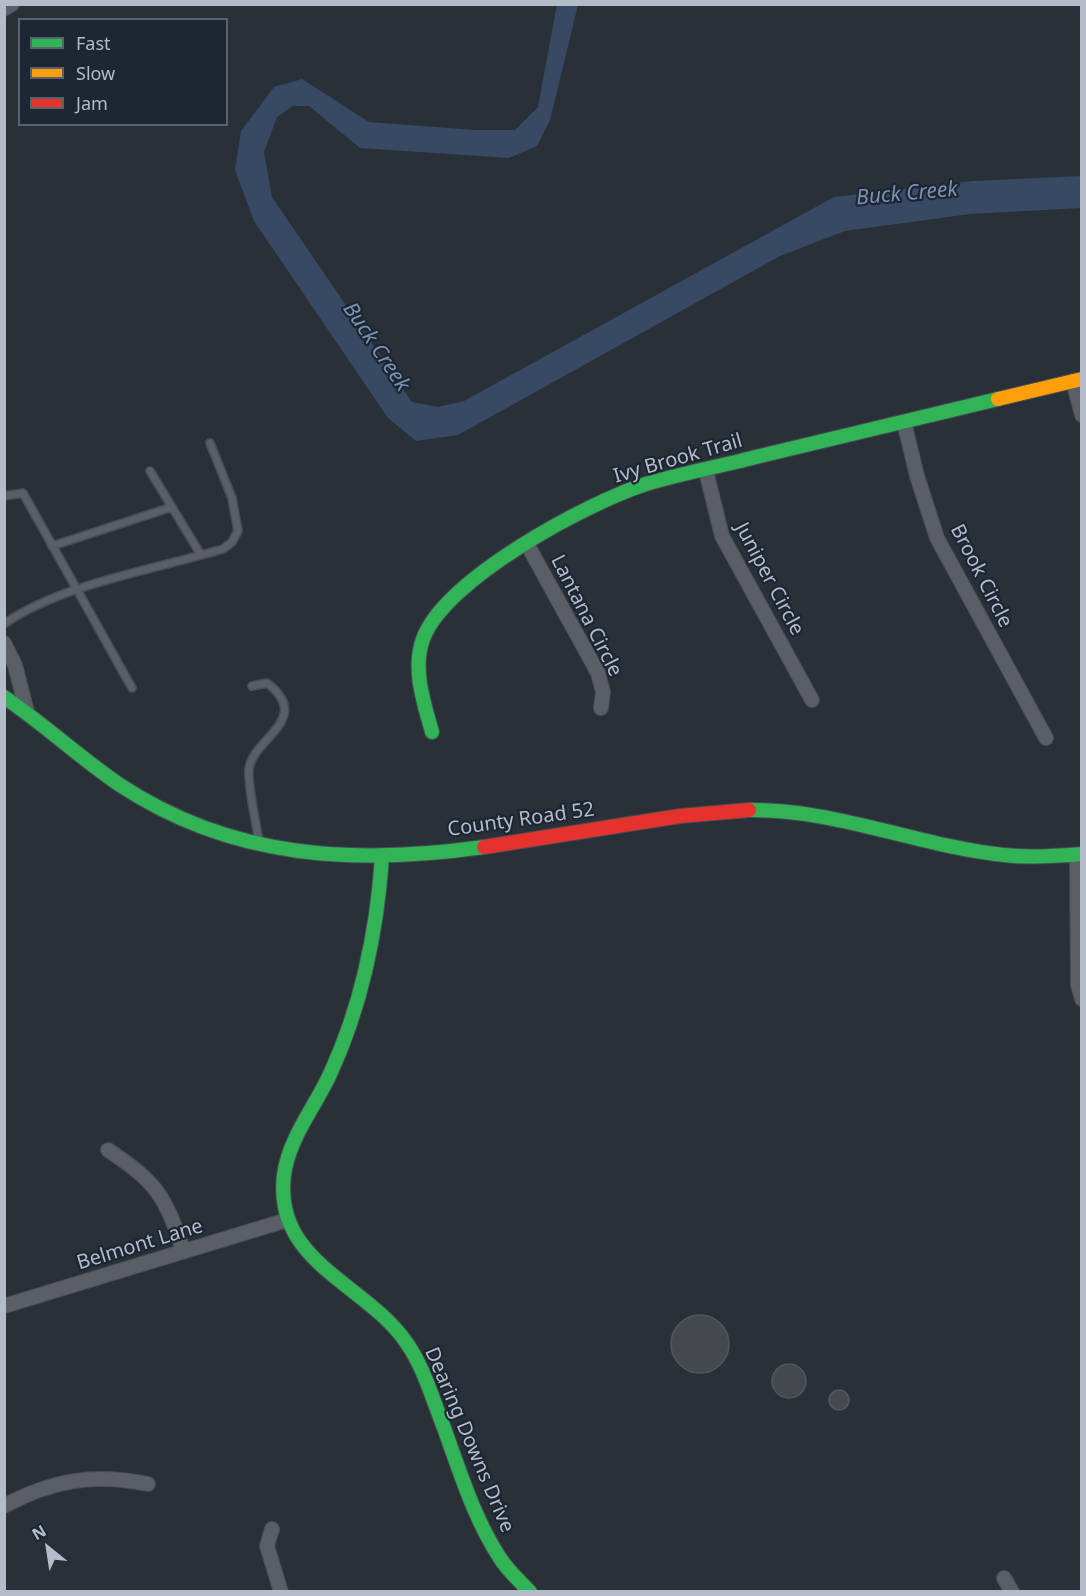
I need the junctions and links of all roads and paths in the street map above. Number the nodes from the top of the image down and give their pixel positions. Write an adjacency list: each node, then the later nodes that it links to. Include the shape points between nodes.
1 (12, 4): 2 (street)
2 (4, 9)
3 (1078, 380): 4 (street); 5 (street, Ivy Brook Trail)
4 (1082, 415)
5 (904, 422): 8 (street, Ivy Brook Trail); 24 (street, Brook Circle, via 937,538)
6 (210, 443): 13 (lane, via 232,498 238,531 223,549)
7 (150, 471): 10 (lane)
8 (705, 471): 11 (street, Ivy Brook Trail, via 632,488); 20 (street, Juniper Circle, via 722,536)
9 (4, 496): 12 (lane, via 22,493)
10 (172, 507): 12 (lane); 13 (lane)
11 (527, 544): 21 (street, Lantana Circle, via 598,674); 23 (street, Ivy Brook Trail, via 463,588 429,624 419,654 419,669)
12 (52, 546): 14 (lane)
13 (201, 555): 14 (lane)
14 (77, 590): 15 (lane, via 19,613); 18 (lane)
15 (4, 624)
16 (4, 643): 22 (street, via 15,664)
17 (252, 686): 25 (lane, via 267,683 277,691 284,708 282,724 249,768)
18 (132, 688)
19 (4, 697): 22 (street, County Road 52)
20 (812, 700)
21 (602, 708)
22 (27, 712): 25 (street, County Road 52, via 134,794 205,829)
23 (432, 732)
24 (1046, 738)
25 (259, 846): 27 (street, County Road 52, via 320,856)
26 (1079, 855): 27 (street, County Road 52, via 1001,855 853,820 789,811 742,810); 28 (street, via 1078,985)
27 (382, 857): 30 (street, Dearing Downs Drive, via 370,939 353,1012 330,1075 290,1152 283,1187)
28 (1082, 999)
29 (108, 1150): 31 (street, via 158,1190)
30 (287, 1220): 31 (street, Belmont Lane); 38 (street, Dearing Downs Drive, via 313,1261 382,1314 402,1336 433,1399 486,1534 506,1566)
31 (183, 1250): 32 (street, Belmont Lane)
32 (4, 1306)
33 (148, 1484): 34 (street, via 111,1480 64,1482 35,1490)
34 (4, 1506)
35 (272, 1529): 37 (street, via 267,1546)
36 (1004, 1578): 39 (street)
37 (281, 1592)
38 (530, 1592)
39 (1012, 1592)

